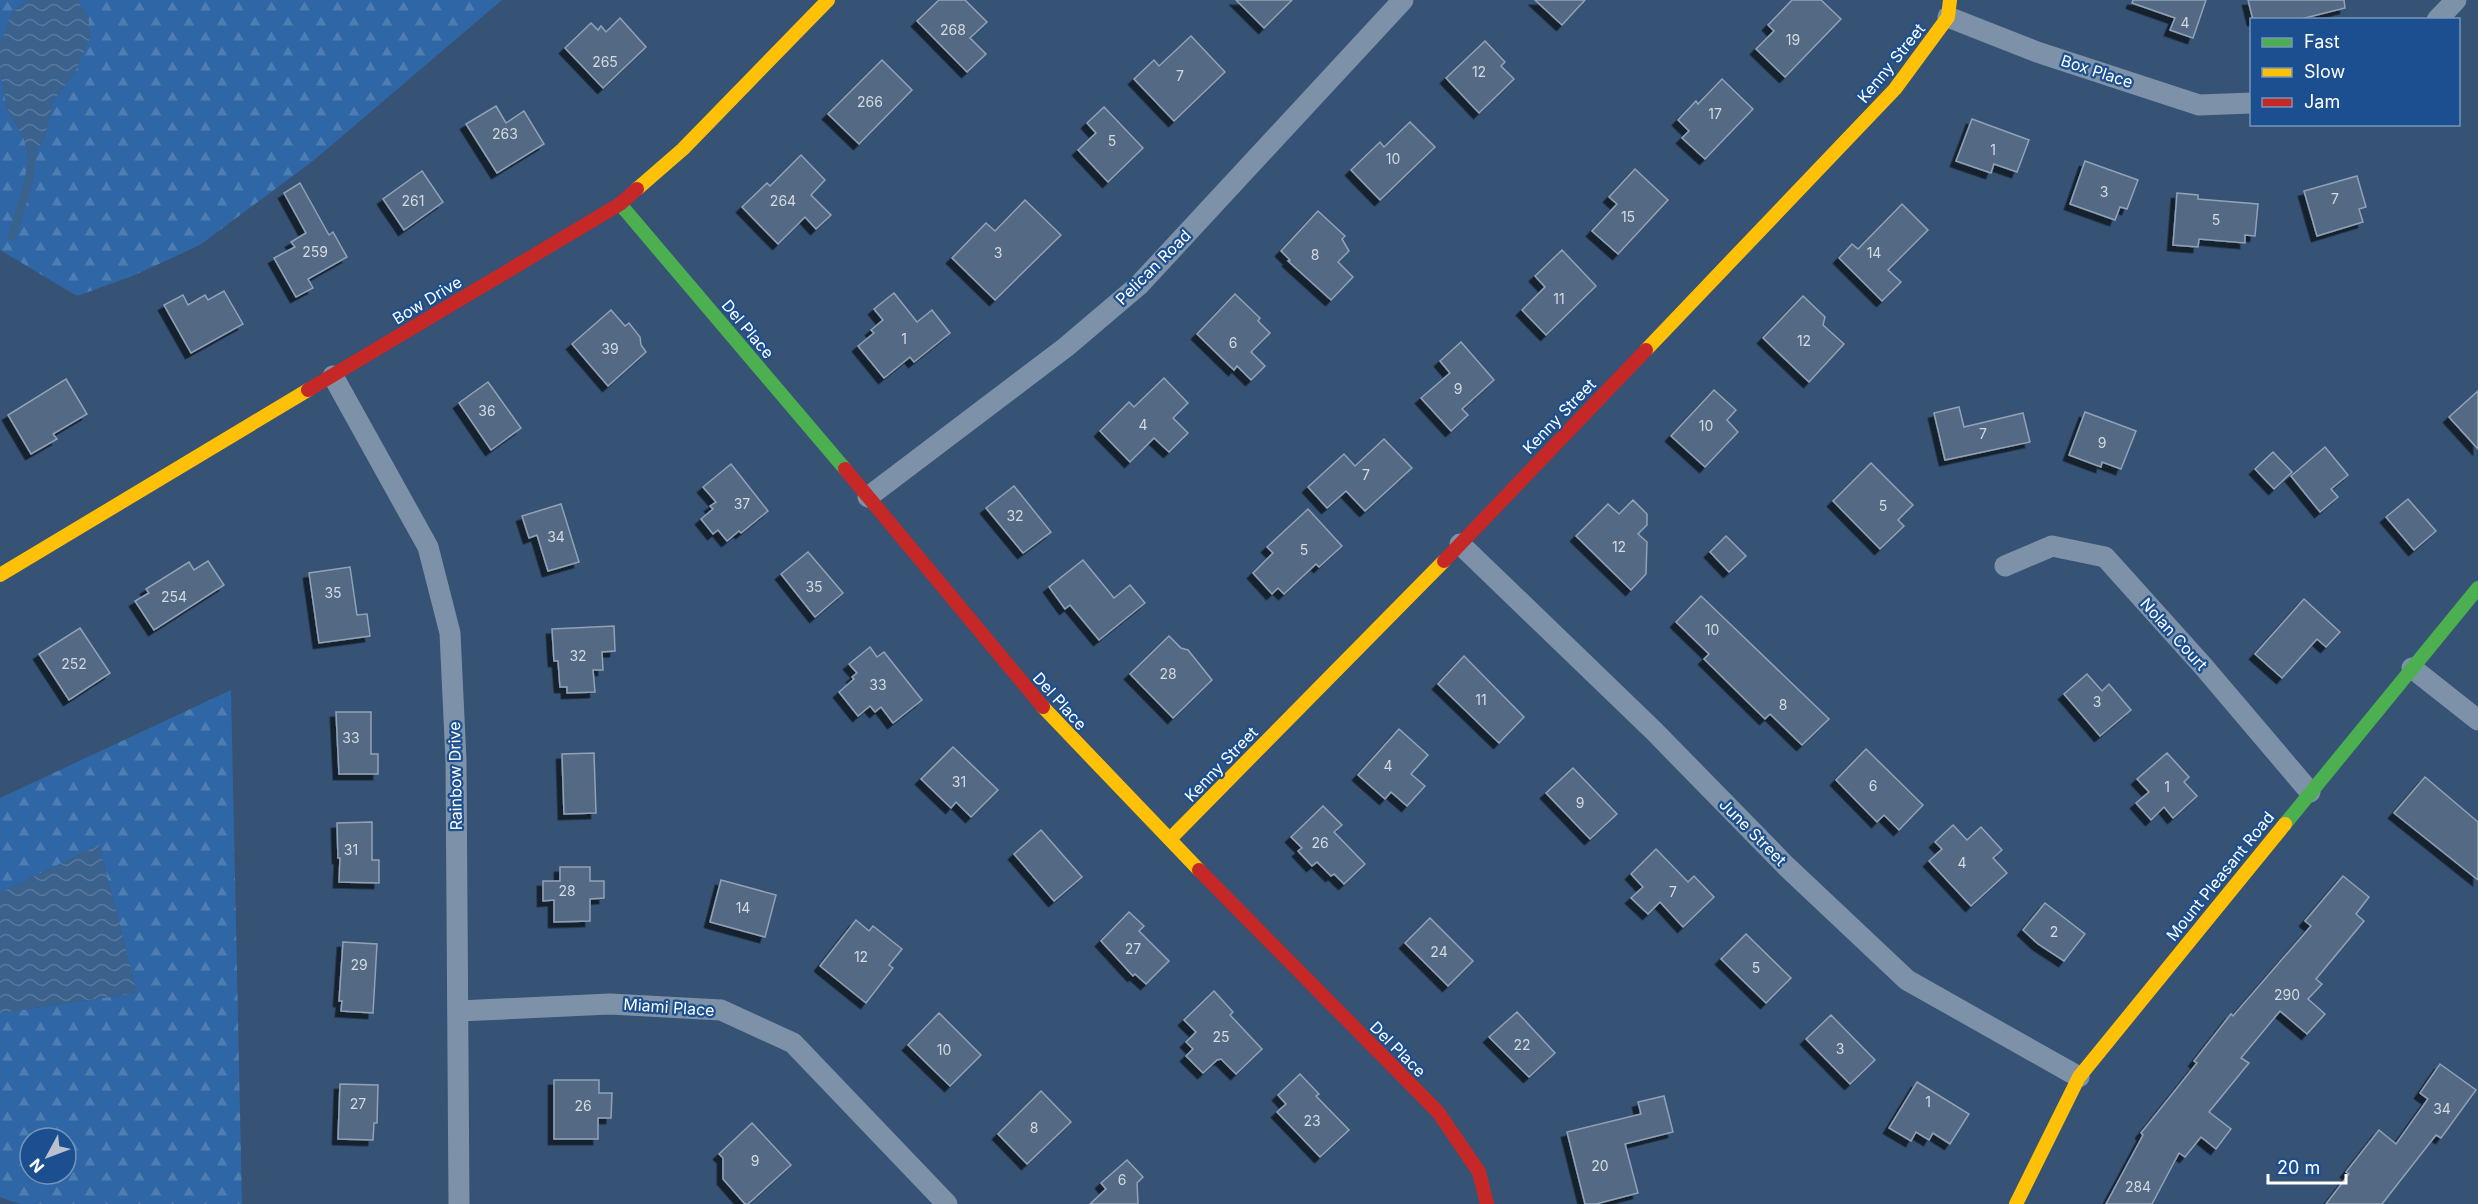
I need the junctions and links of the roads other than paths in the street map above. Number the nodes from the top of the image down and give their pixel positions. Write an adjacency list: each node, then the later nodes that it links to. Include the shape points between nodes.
1 (828, 0): 7 (street, Bow Drive, via 683,149)
2 (1403, 0): 9 (street, Pelican Road, via 1139,285 1066,347)
3 (2456, 0): 5 (street)
4 (1949, 8): 6 (street, Box Place, via 2037,52 2199,105); 10 (street, Kenny Street, via 1895,89)
5 (2439, 18)
6 (2250, 103)
7 (620, 204): 8 (street, Bow Drive); 9 (street, Del Place)
8 (333, 376): 12 (street, Bow Drive); 18 (street, Rainbow Drive, via 428,547 450,633)
9 (868, 497): 17 (street, Del Place, via 1044,710)
10 (1460, 544): 17 (street, Kenny Street); 19 (street, June Street, via 1907,980)
11 (2006, 566): 16 (street, Nolan Court, via 2052,546 2105,557)
12 (0, 575)
13 (2478, 588): 14 (street, Mount Pleasant Road)
14 (2412, 668): 15 (street); 16 (street, Mount Pleasant Road)
15 (2478, 720)
16 (2310, 792): 19 (street, Mount Pleasant Road)
17 (1170, 839): 22 (street, Del Place, via 1438,1112 1479,1172)
18 (459, 1011): 20 (street, Rainbow Drive); 21 (street, Miami Place, via 610,1004 721,1010 793,1043)
19 (2079, 1077): 23 (street, Mount Pleasant Road)
20 (459, 1204)
21 (947, 1204)
22 (1487, 1204)
23 (2016, 1204)

